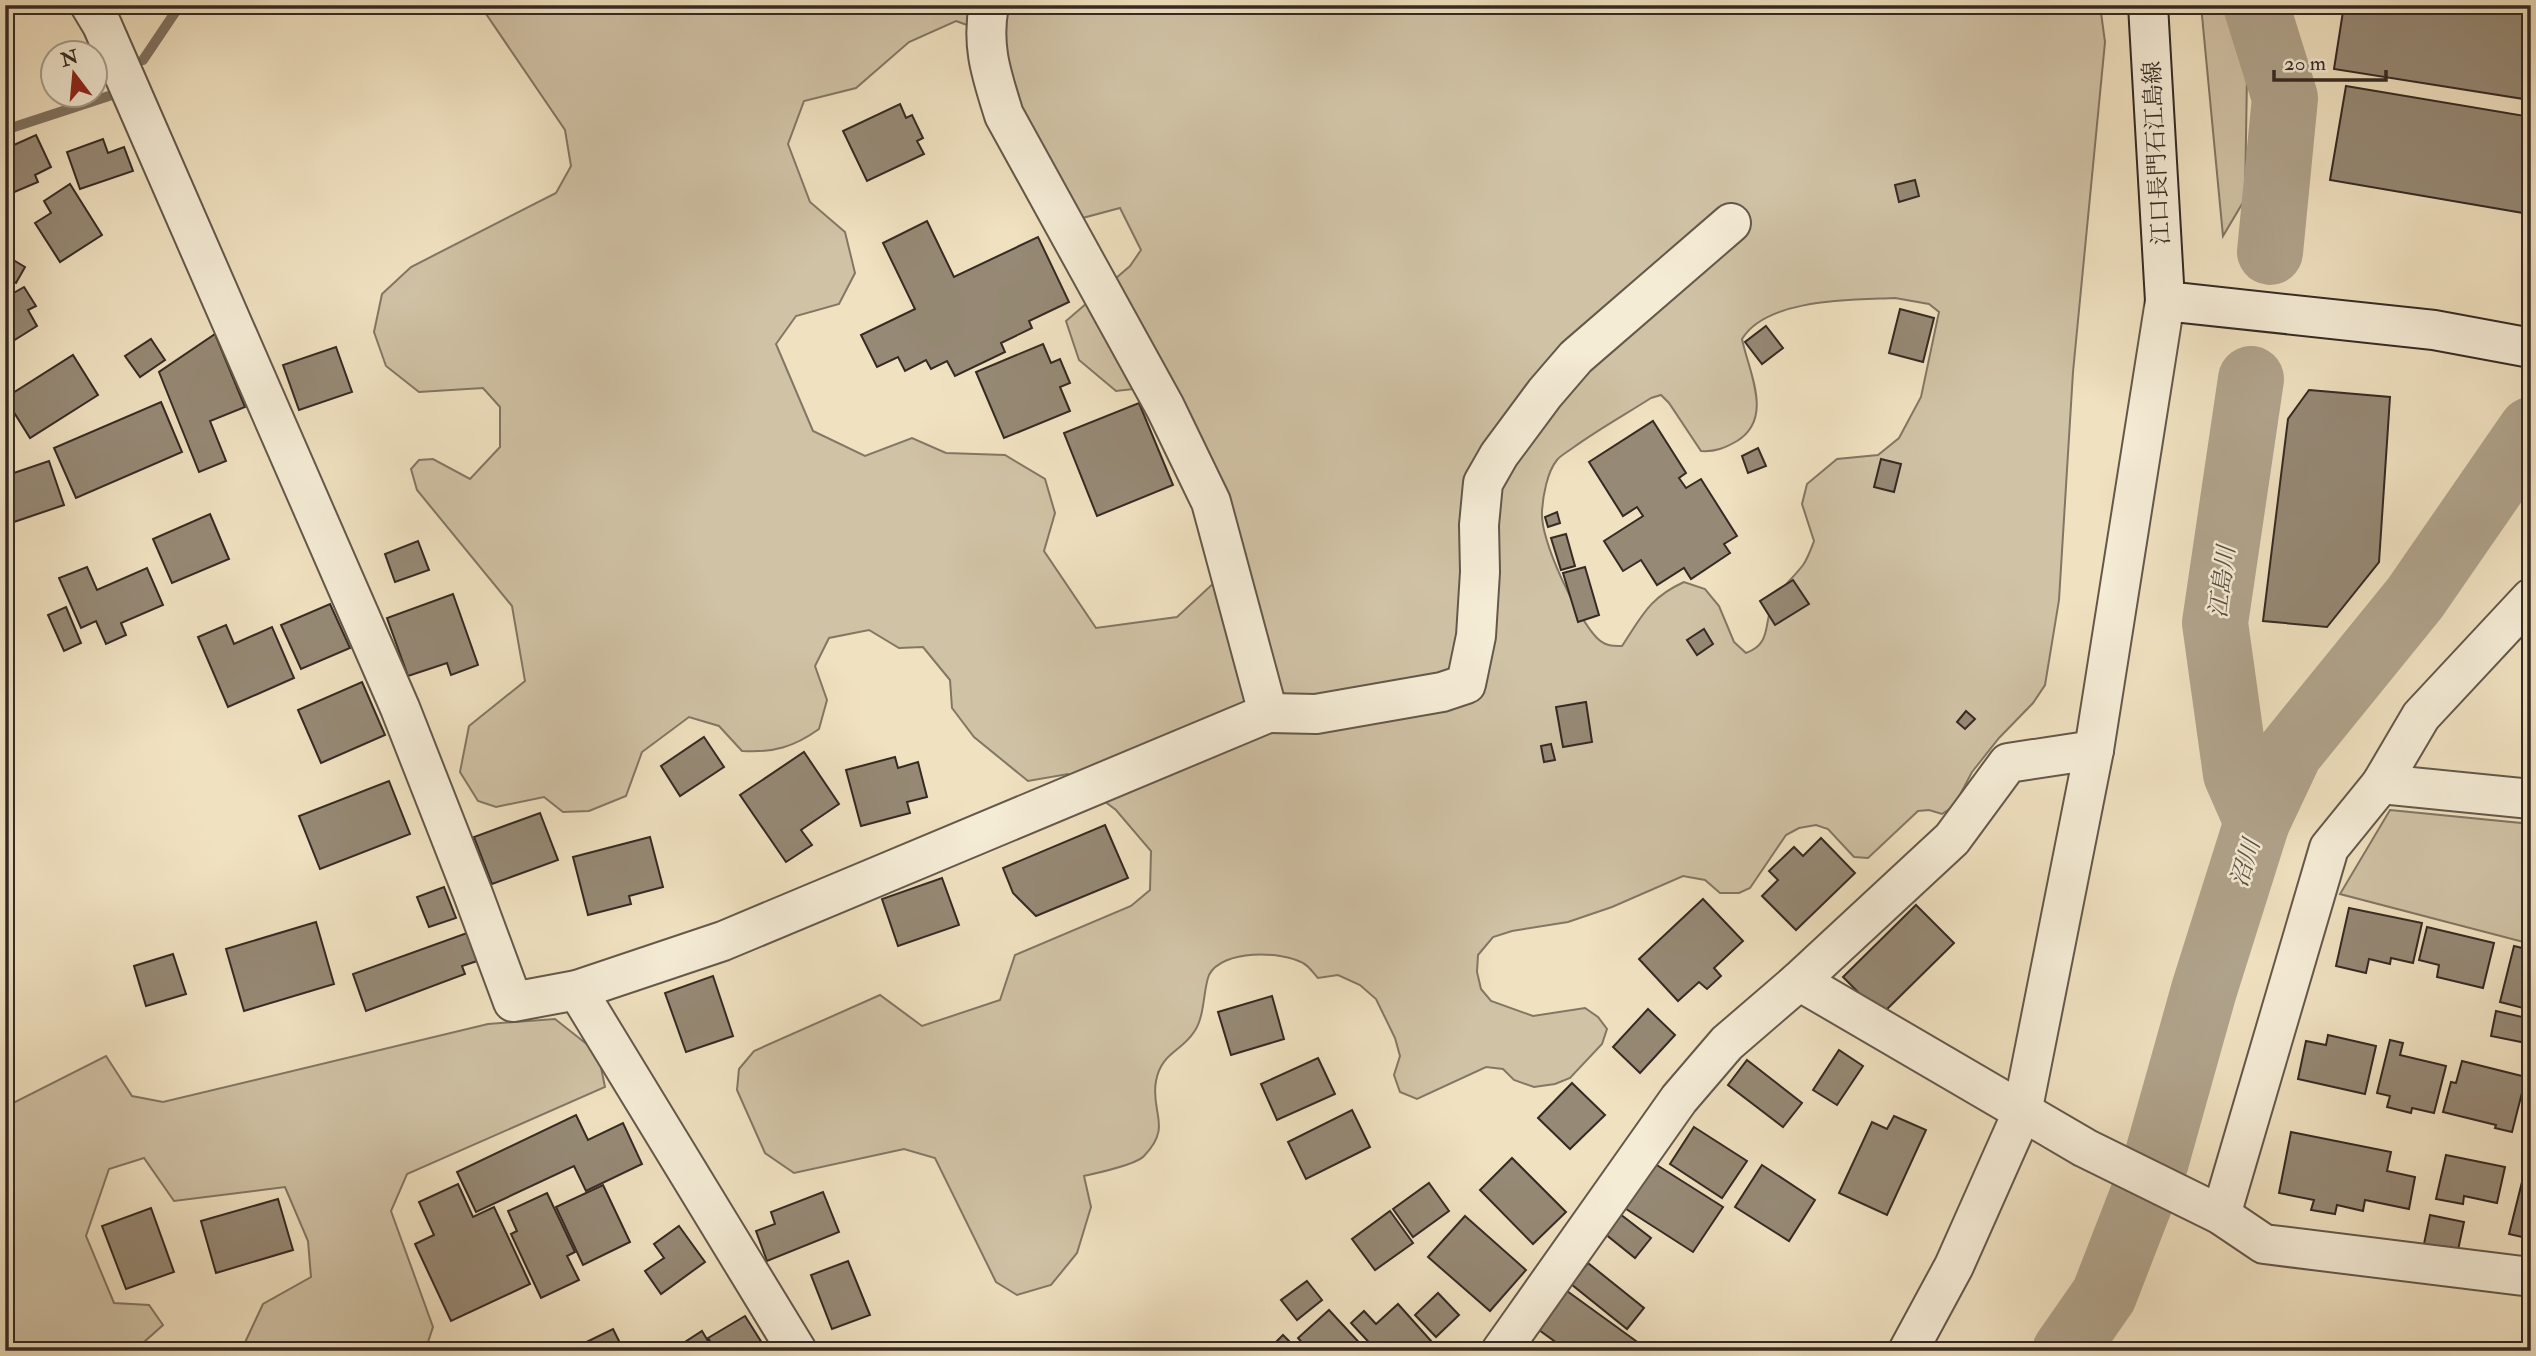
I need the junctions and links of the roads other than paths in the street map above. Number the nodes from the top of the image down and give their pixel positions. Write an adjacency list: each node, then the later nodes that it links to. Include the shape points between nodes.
1 (90, 5): 13 (street, via 400,708 513,1002)
2 (989, 5): 8 (street, via 987,62 1004,115 1166,407 1211,502)
3 (2148, 5): 5 (street, 江口長門石江島線)
4 (1731, 223): 8 (street, via 1576,357 1499,455 1483,483 1476,636 1466,684 1316,714)
5 (2165, 301): 6 (street, via 2434,330); 9 (street, 江口長門石江島線)
6 (2531, 348)
7 (2531, 598): 10 (street, via 2421,716)
8 (1268, 713): 13 (street, via 723,941)
9 (2094, 750): 12 (street, via 2008,763 1952,839); 14 (street, 江口長門石江島線)
10 (2381, 784): 11 (street); 15 (street, via 2329,848)
11 (2531, 799)
12 (1799, 981): 14 (street); 18 (street, via 1727,1043 1679,1100)
13 (577, 990): 17 (street)
14 (2022, 1112): 15 (street); 19 (street, 江口長門石江島線, via 1954,1266)
15 (2207, 1209): 16 (street, via 2264,1244)
16 (2531, 1277)
17 (797, 1351)
18 (1501, 1351)
19 (1908, 1351)

